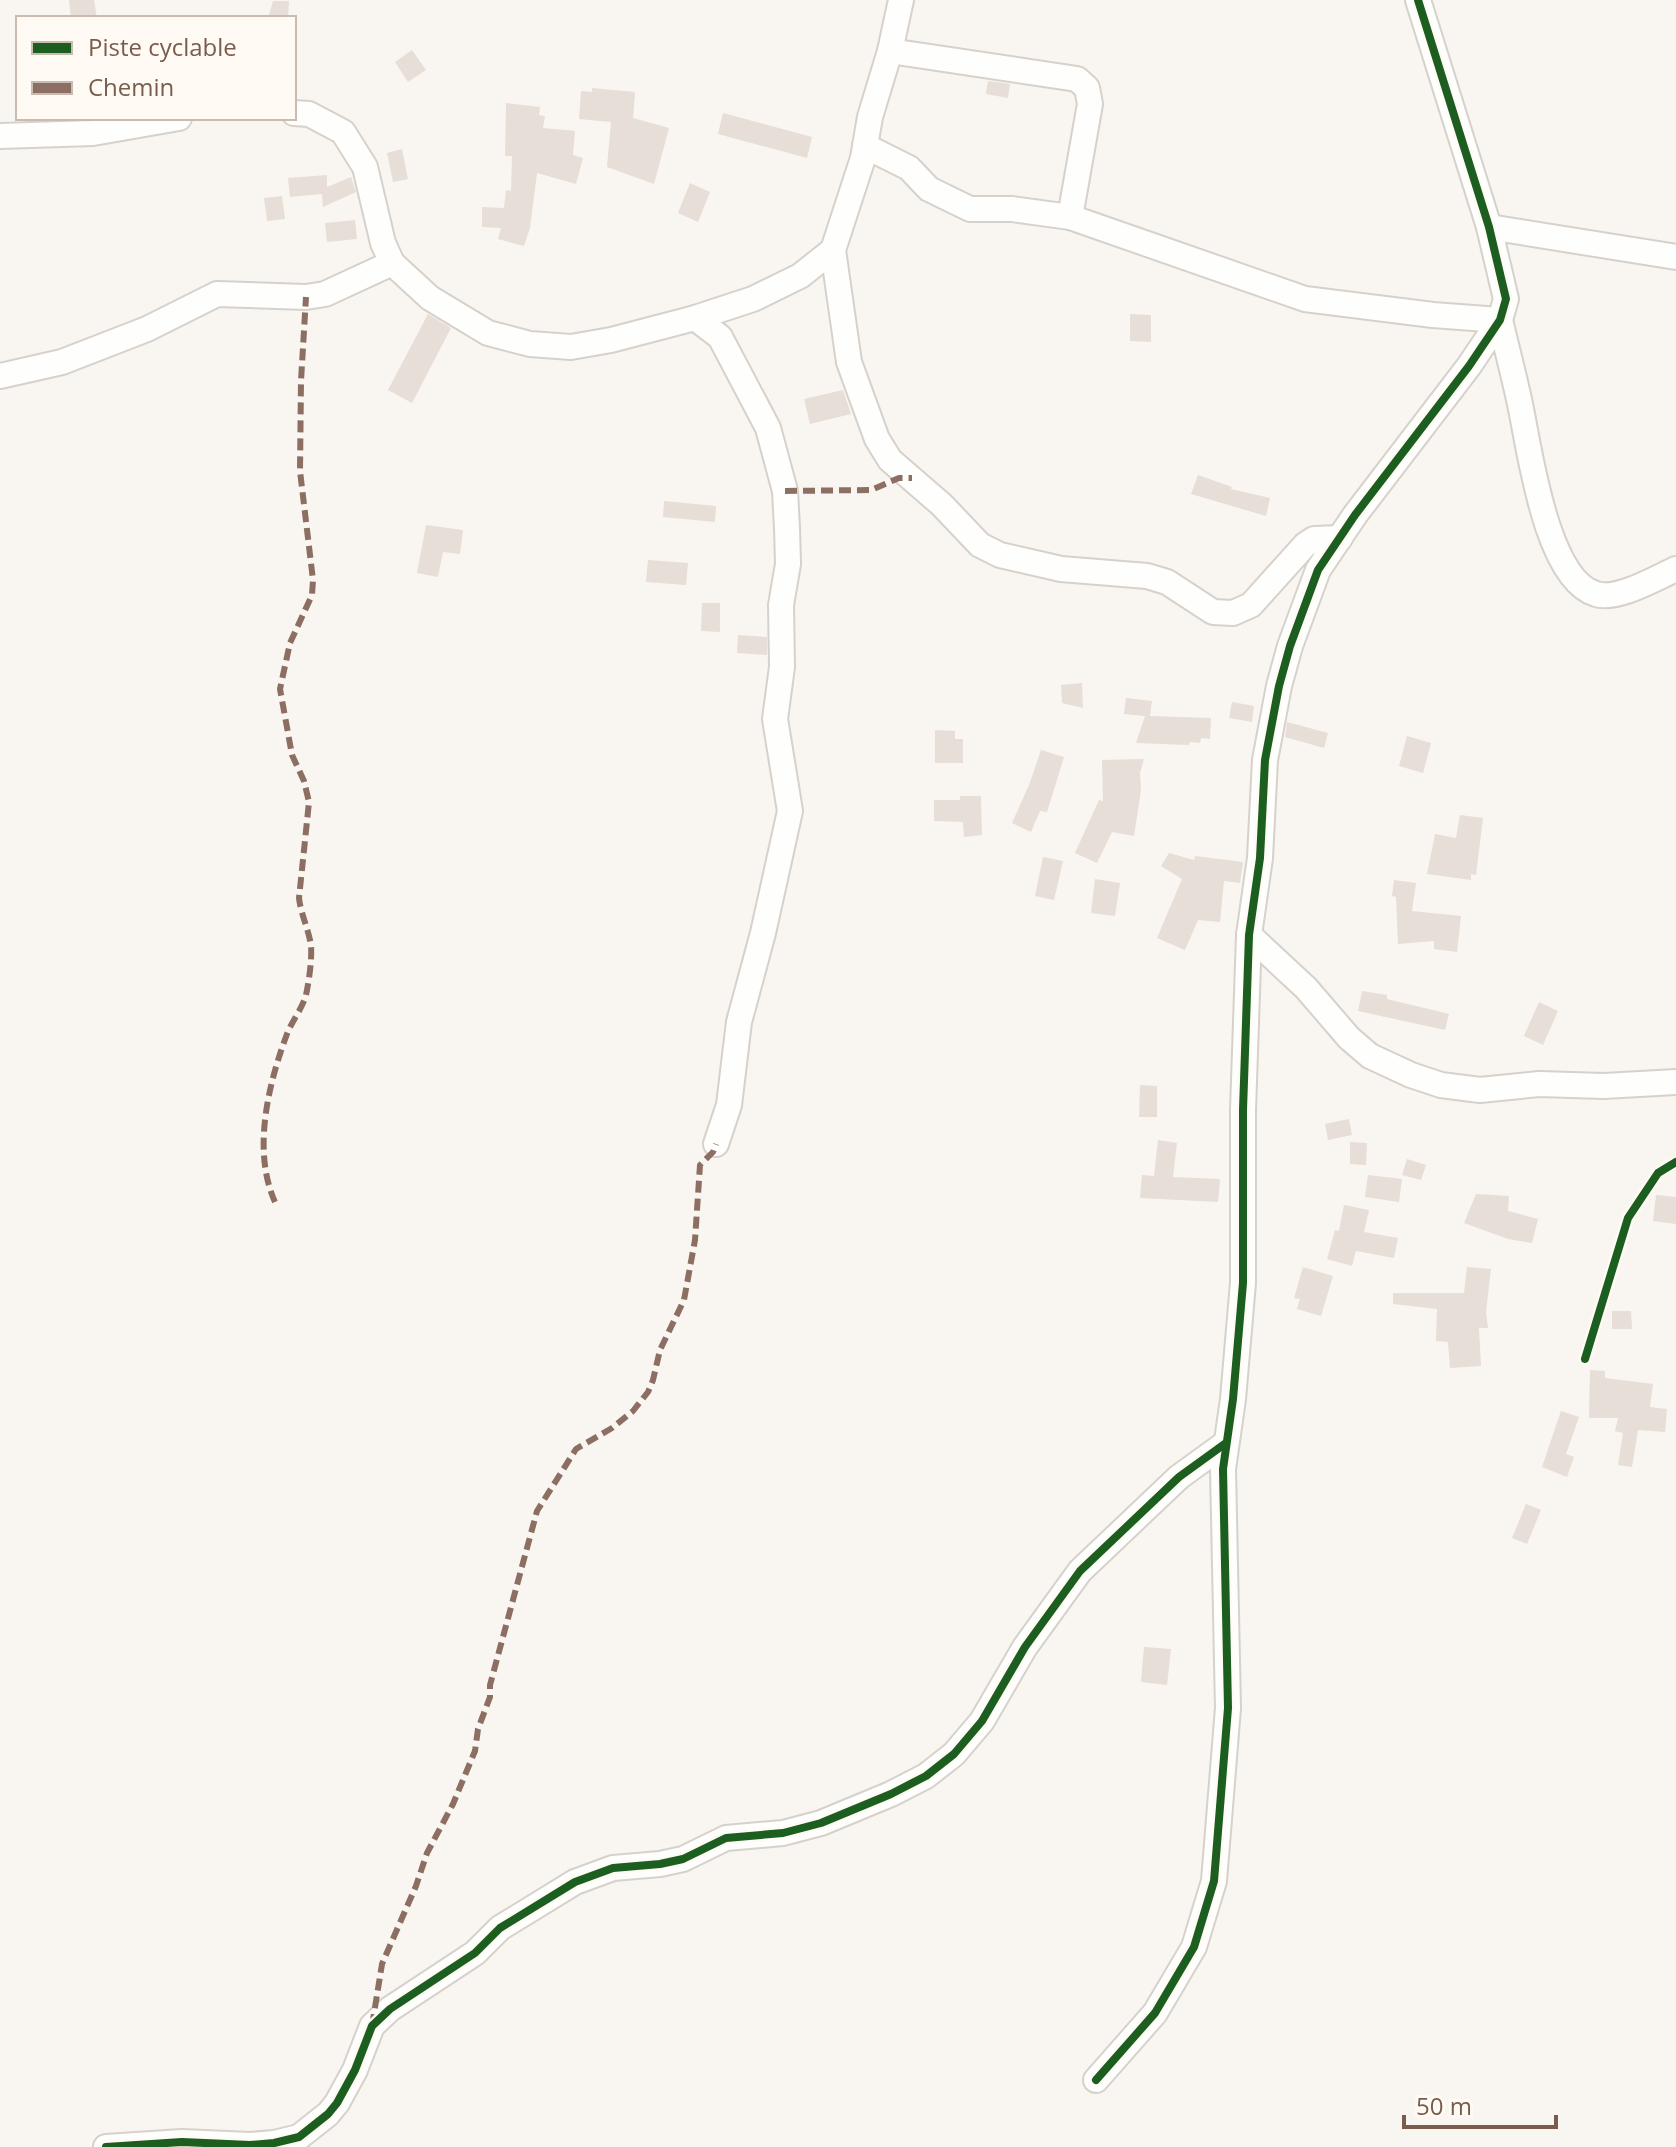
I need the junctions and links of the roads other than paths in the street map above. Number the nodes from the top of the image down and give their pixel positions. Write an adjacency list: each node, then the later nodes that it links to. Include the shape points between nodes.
1 (901, 0): 3 (street)
2 (1418, 0): 9 (street)
3 (890, 51): 7 (street); 8 (street, via 1077,79 1087,88 1090,104)
4 (296, 113): 12 (street, via 309,114 343,132 365,167)
5 (168, 120): 6 (street, via 93,133)
6 (0, 136)
7 (865, 146): 8 (street, via 970,209); 10 (street)
8 (1070, 217): 14 (street, via 1305,299)
9 (1489, 227): 11 (street); 14 (street, via 1506,299)
10 (833, 250): 13 (street, via 800,276); 16 (street, via 849,362 877,439 890,460 980,545 1048,567 1147,576 1167,582 1213,612 1233,613 1251,605 1305,545 1314,539)
11 (1676, 257)
12 (392, 263): 13 (street, via 463,319 488,333 530,344 571,347); 15 (street, via 325,294 217,294 62,362)
13 (695, 318): 20 (street, via 720,337 768,428 785,491 788,564 775,719 790,811 739,1022 729,1105)
14 (1500, 320): 16 (street); 17 (street, via 1537,494 1562,560 1580,588 1599,596 1627,591)
15 (0, 376)
16 (1340, 538): 18 (street, via 1318,570 1279,686 1265,760)
17 (1676, 569)
18 (1249, 935): 19 (street, via 1349,1038 1370,1056 1411,1075 1480,1090); 21 (street, via 1243,1283)
19 (1676, 1082)
20 (716, 1144)
21 (1226, 1443): 22 (street, via 1228,1708 1214,1881 1194,1947 1163,2000); 23 (street, via 1173,1483 1080,1571 1025,1647 982,1721 926,1776 821,1823 726,1838 683,1859 613,1868 575,1882 500,1928 475,1953 390,2009 372,2026 337,2103 299,2137 250,2145)
22 (1096, 2080)
23 (106, 2147)

